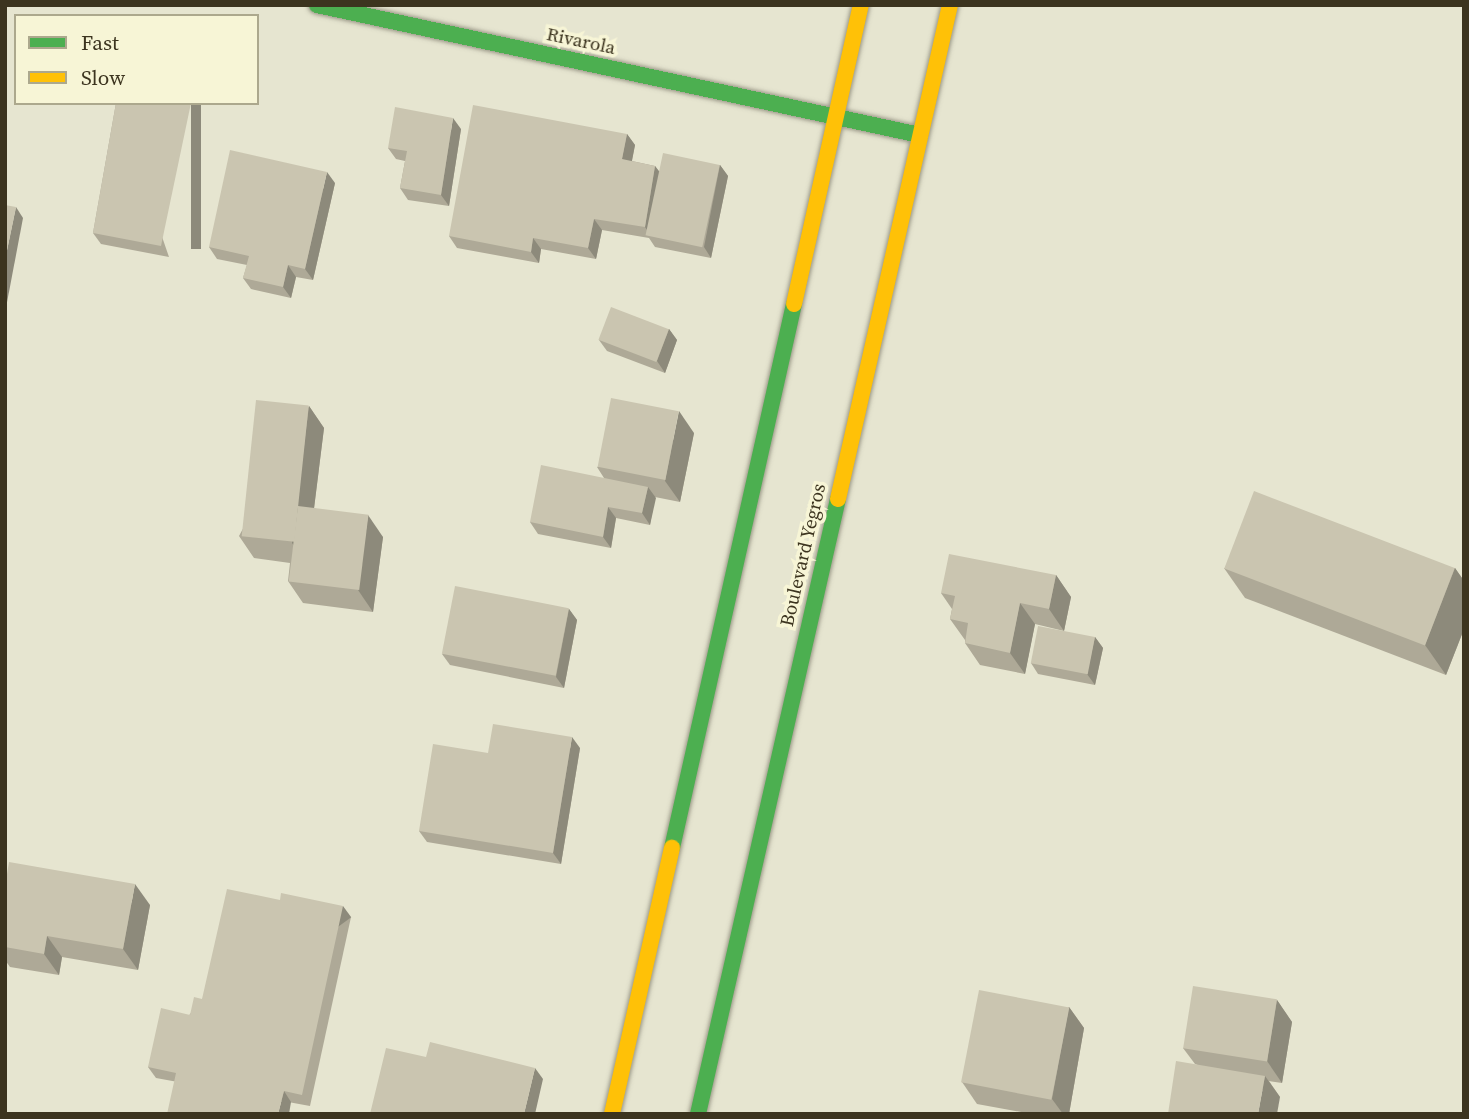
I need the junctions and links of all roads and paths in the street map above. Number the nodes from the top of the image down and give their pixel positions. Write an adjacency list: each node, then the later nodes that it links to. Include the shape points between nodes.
1 (317, 5): 4 (street, Rivarola)
2 (861, 5): 4 (street)
3 (950, 5): 5 (street, Boulevard Yegros)
4 (835, 118): 5 (street, Rivarola); 6 (street)
5 (920, 135): 7 (street, Boulevard Yegros)
6 (612, 1114)
7 (698, 1114)

